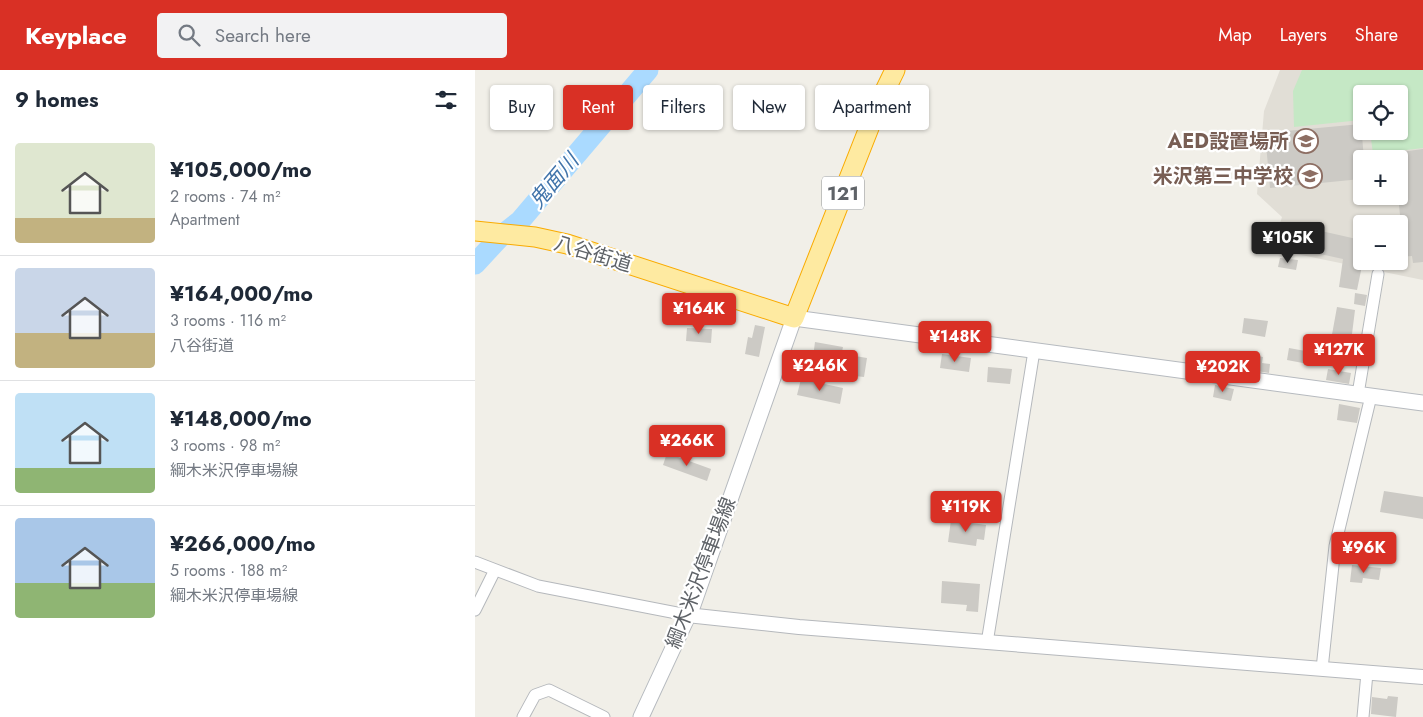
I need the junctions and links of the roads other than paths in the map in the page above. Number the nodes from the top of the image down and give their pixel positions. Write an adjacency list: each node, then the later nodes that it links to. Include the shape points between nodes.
1 (895, 70): 4 (highway, 121)
2 (475, 231): 4 (highway, 八谷街道, via 567,244)
3 (1378, 274): 6 (street)
4 (795, 318): 5 (main road); 11 (main road, 綱木米沢停車場線)
5 (1034, 351): 6 (main road); 12 (street)
6 (1364, 395): 7 (main road); 13 (street, via 1335,546)
7 (1423, 403)
8 (475, 562): 9 (street)
9 (495, 570): 10 (street); 11 (street, via 539,586)
10 (475, 610)
11 (687, 615): 12 (street); 18 (main road, 綱木米沢停車場線)
12 (987, 642): 13 (street)
13 (1322, 668): 14 (street)
14 (1367, 673): 15 (street); 19 (street)
15 (1423, 677)
16 (523, 717): 17 (street, via 535,695 549,690)
17 (604, 717)
18 (641, 717)
19 (1363, 717)

